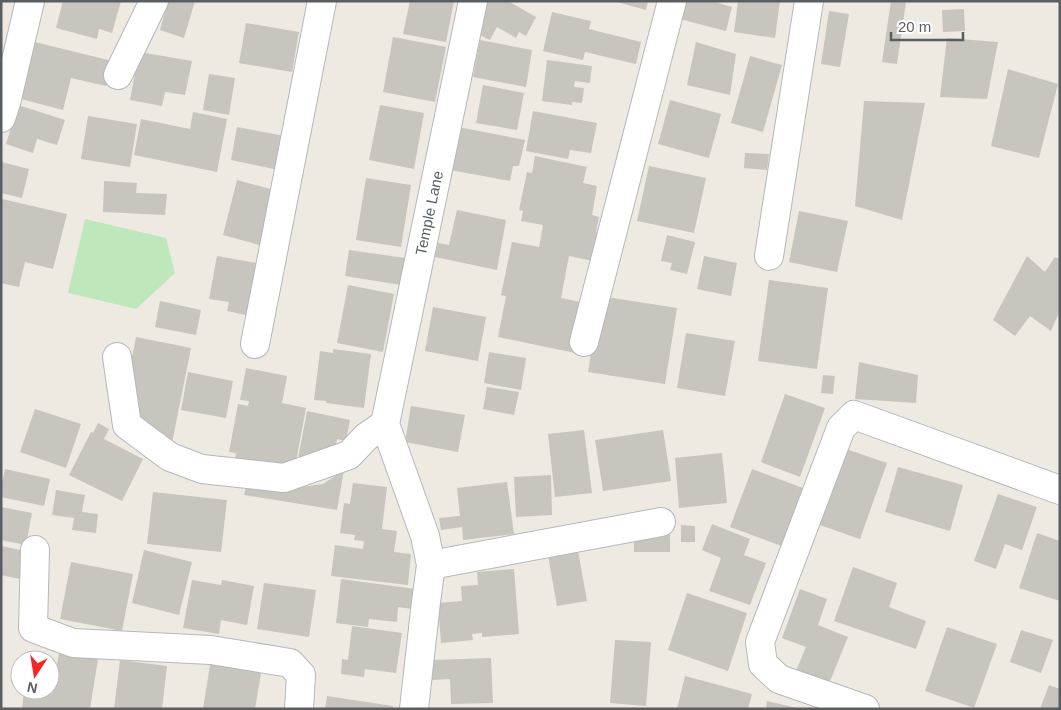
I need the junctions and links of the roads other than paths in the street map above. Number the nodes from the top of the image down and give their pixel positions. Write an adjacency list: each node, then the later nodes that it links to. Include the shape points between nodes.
1 (30, 1): 8 (street)
2 (154, 1): 7 (street)
3 (322, 1): 11 (street)
4 (473, 1): 13 (street, Temple Lane)
5 (672, 1): 10 (street)
6 (809, 1): 9 (street)
7 (118, 75)
8 (3, 108)
9 (769, 256)
10 (584, 342)
11 (255, 344)
12 (116, 357): 13 (street, via 127,425 170,457 202,468 284,478 349,455 366,437)
13 (385, 424): 17 (street, via 426,536)
14 (1060, 490): 20 (street, via 854,414 841,428 760,642 763,664 779,679)
15 (661, 522): 17 (street)
16 (35, 550): 18 (street, via 33,628 72,643 211,650 290,663 301,675)
17 (431, 565): 19 (street)
18 (299, 709)
19 (414, 709)
20 (865, 709)

